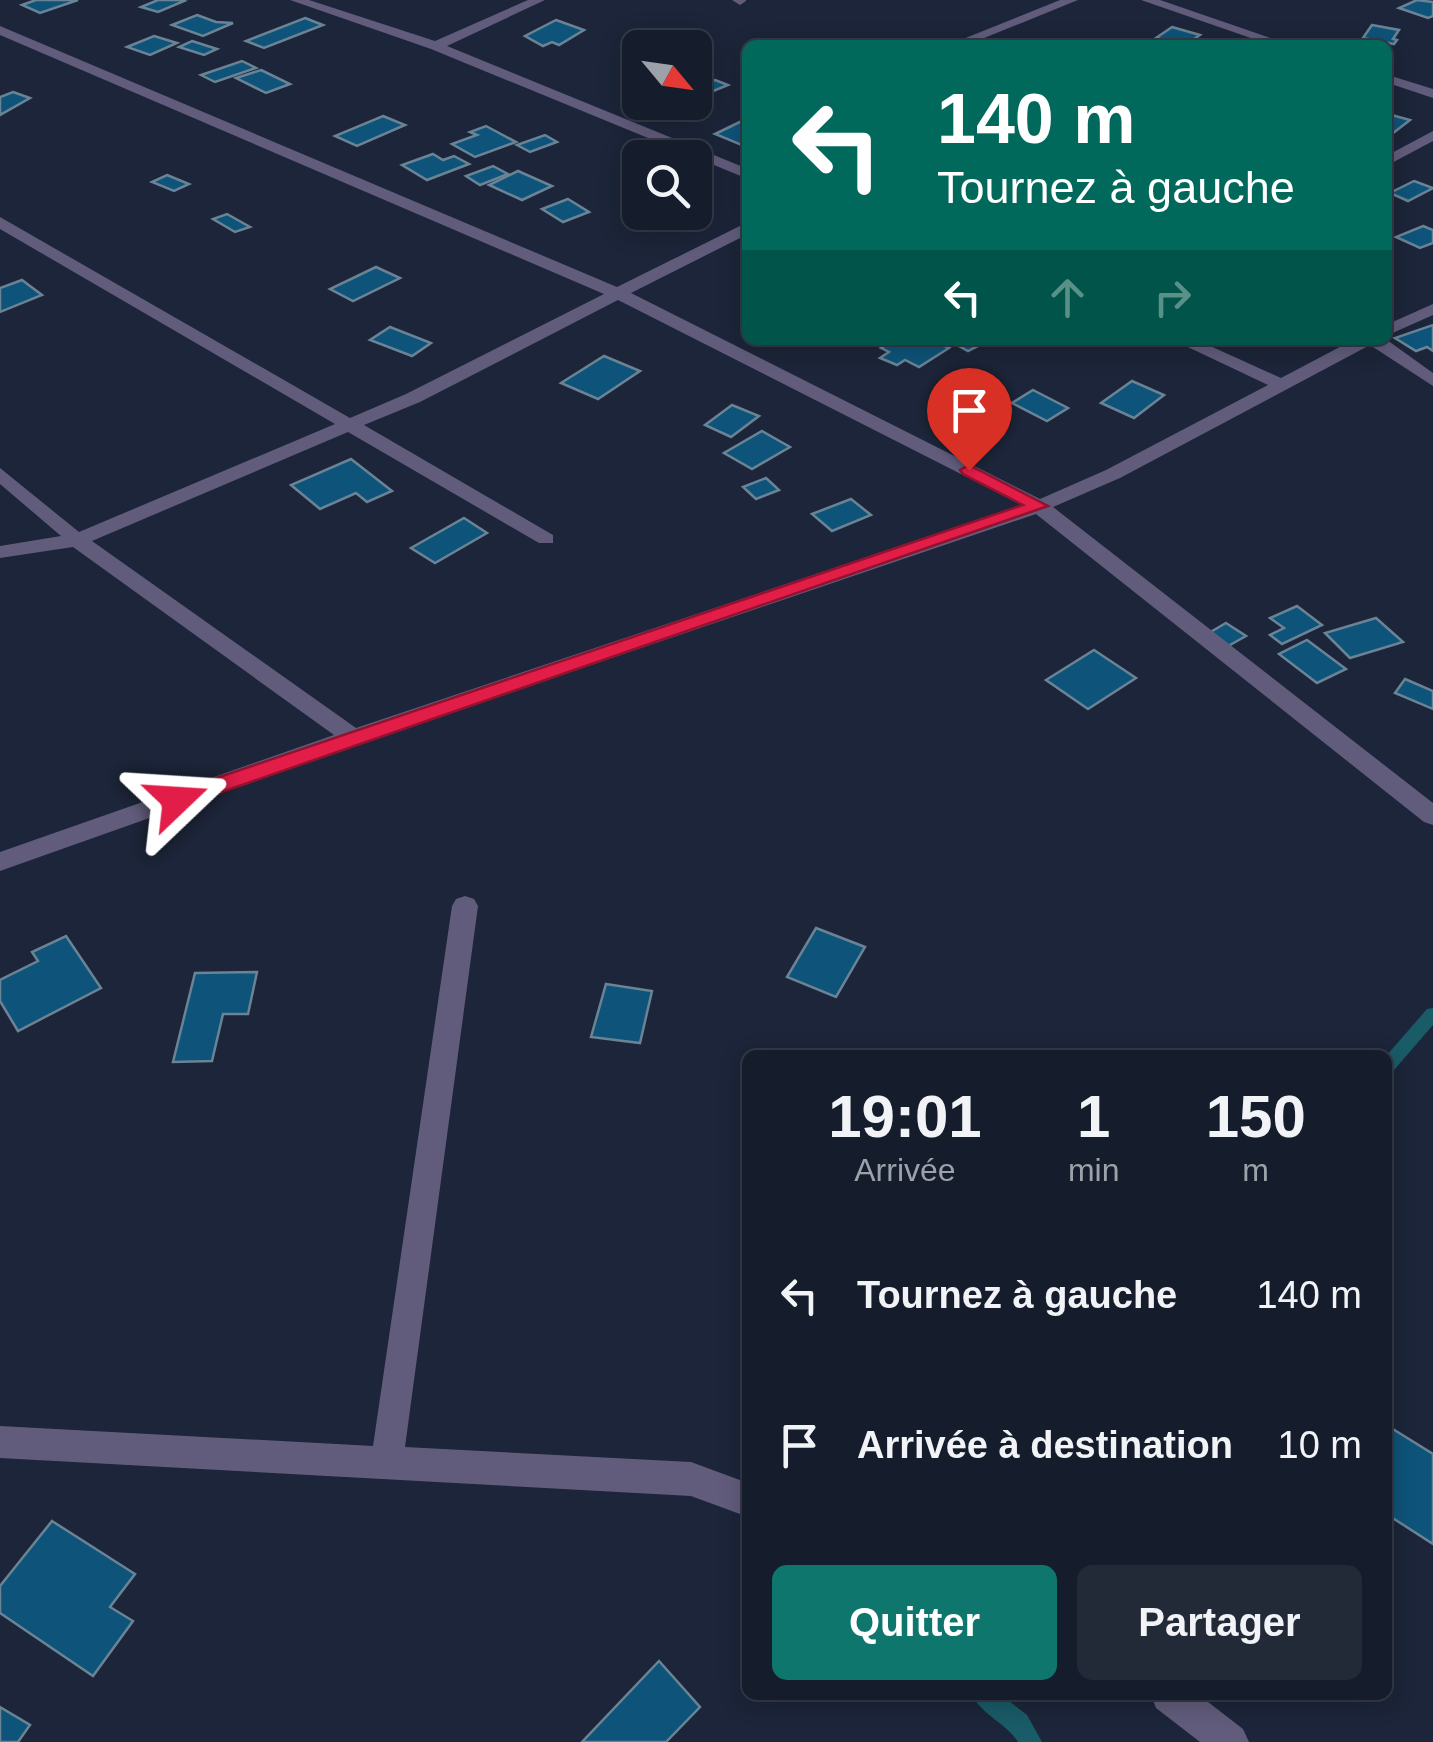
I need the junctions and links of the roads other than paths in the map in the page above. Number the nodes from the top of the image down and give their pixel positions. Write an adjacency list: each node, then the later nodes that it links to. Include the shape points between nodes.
1 (296, 0): 8 (street)
2 (538, 0): 8 (street)
3 (1072, 0): 6 (street)
4 (1146, 0): 7 (street)
5 (0, 30): 16 (street)
6 (968, 40)
7 (1269, 40)
8 (436, 46): 13 (street)
9 (1392, 80): 10 (street)
10 (1433, 94)
11 (1433, 135): 12 (street)
12 (1392, 158)
13 (742, 174)
14 (0, 222): 24 (street)
15 (742, 230): 16 (street)
16 (619, 294): 24 (street); 26 (street)
17 (1433, 309): 18 (street)
18 (1392, 328)
19 (1193, 345): 23 (street)
20 (1356, 345): 23 (street)
21 (1383, 345): 22 (street)
22 (1433, 381)
23 (1281, 384): 26 (street, via 1113,474)
24 (350, 425): 27 (street); 28 (street)
25 (0, 474): 28 (street)
26 (1038, 506): 30 (street); 31 (street)
27 (546, 539)
28 (77, 540): 29 (street); 30 (street)
29 (0, 552)
30 (353, 737): 32 (street)
31 (1433, 816)
32 (0, 862)
33 (466, 906): 35 (street)
34 (0, 1442): 35 (street)
35 (388, 1461): 36 (street, via 692,1479)
36 (742, 1498)
37 (1175, 1700): 38 (street)
38 (1230, 1742)

